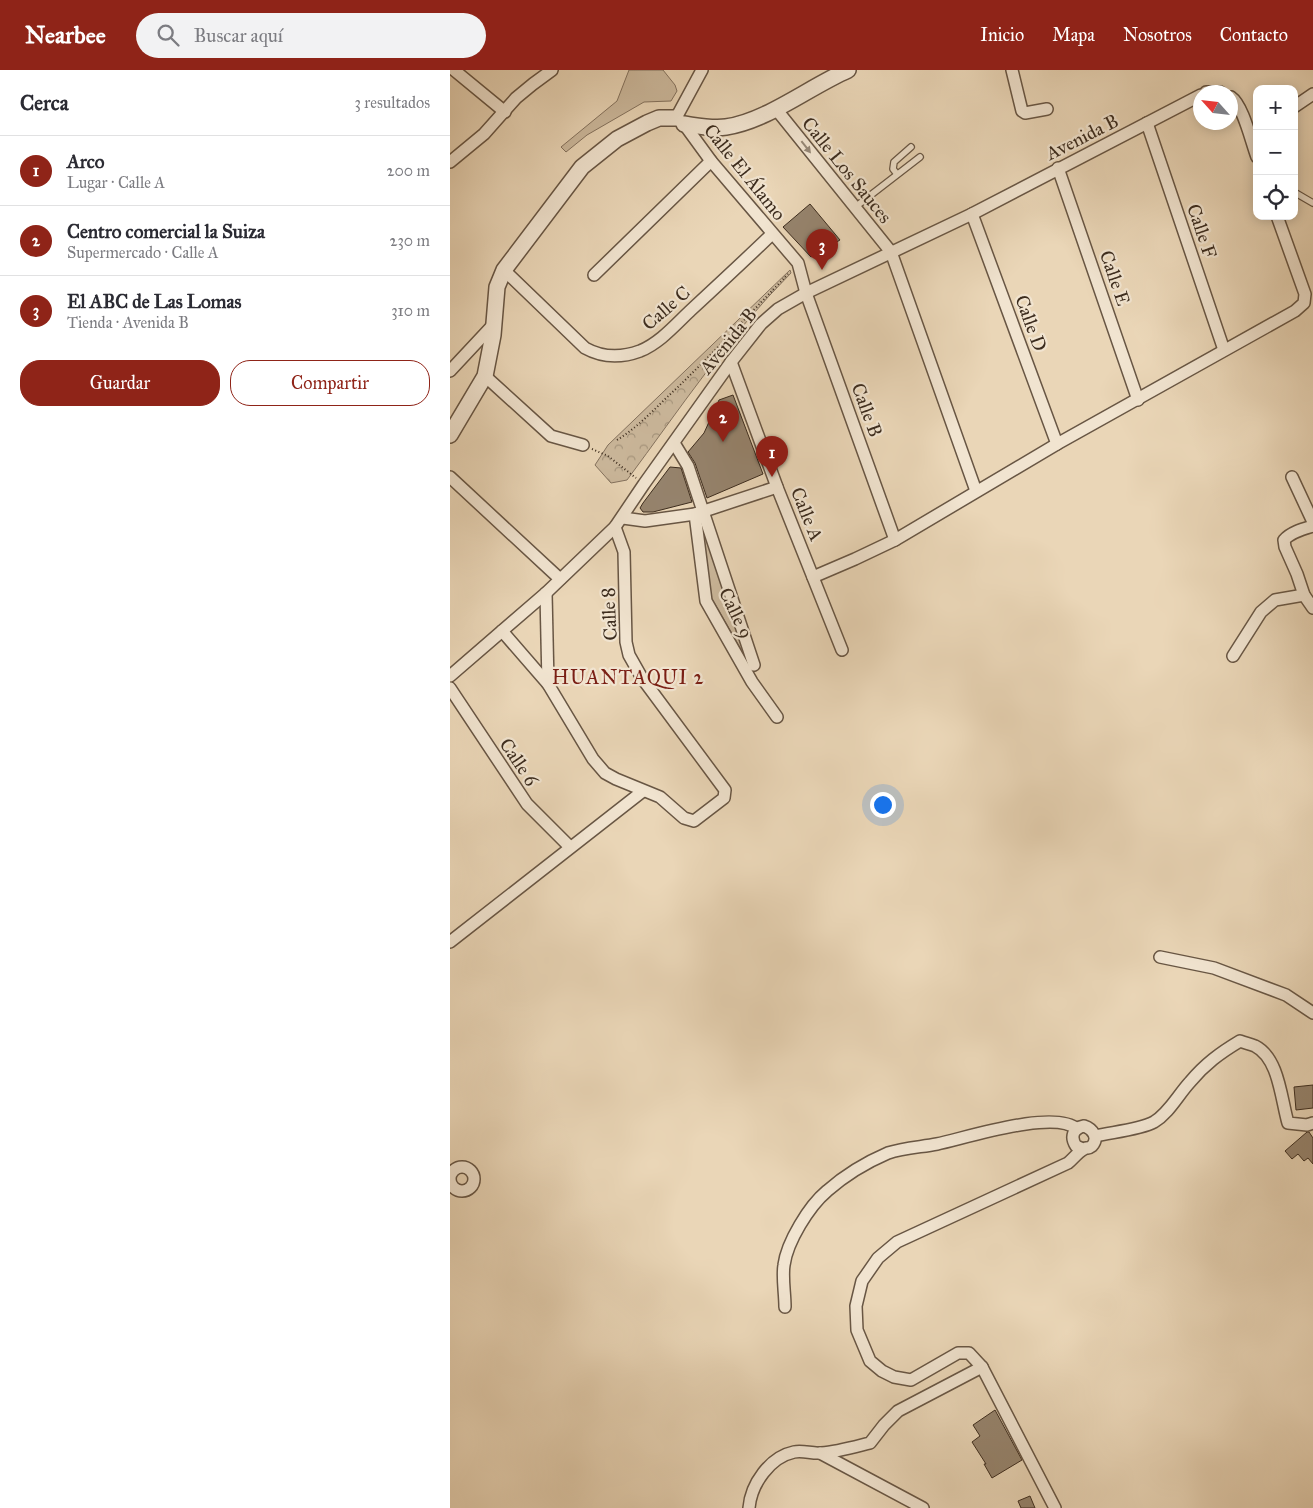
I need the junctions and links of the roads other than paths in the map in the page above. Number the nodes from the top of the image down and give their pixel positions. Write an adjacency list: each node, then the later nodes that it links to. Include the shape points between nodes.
1 (454, 70): 12 (street)
2 (552, 70): 12 (street, via 516,98)
3 (702, 70): 13 (street)
4 (848, 70): 10 (street)
5 (1012, 70): 11 (street, via 1022,111)
6 (1313, 94): 8 (street)
7 (1193, 100): 14 (street, Avenida B)
8 (1298, 104)
9 (1238, 106): 15 (street)
10 (776, 108): 13 (street, via 745,121 716,128); 24 (street, Calle Los Sauces, one-way to 24)
11 (1047, 109)
12 (505, 112): 19 (street)
13 (680, 121): 18 (street, Calle El Álamo); 29 (street, via 659,118 647,123 617,139 592,158)
14 (1147, 123): 20 (street, Avenida B); 33 (street, Calle F)
15 (1253, 134)
16 (911, 147): 21 (lane, via 894,162 893,169)
17 (920, 157): 21 (lane)
18 (711, 161): 27 (street, Calle El Álamo); 30 (street)
19 (450, 162)
20 (1058, 168): 25 (street, Avenida B); 37 (street, Calle E)
21 (897, 174): 24 (lane)
22 (1298, 194): 23 (lane)
23 (1313, 203)
24 (854, 208): 28 (street, Calle Los Sauces)
25 (972, 214): 28 (street, Avenida B); 40 (street, Calle D)
26 (1278, 220): 33 (street, via 1305,294 1304,304)
27 (772, 234): 29 (street, Calle C, via 662,337 641,350 624,354 606,356 585,348); 31 (street, Calle El Álamo, via 798,263)
28 (891, 252): 31 (street, Avenida B); 45 (street)
29 (504, 270): 32 (street, via 496,287)
30 (594, 275)
31 (806, 293): 34 (street, Avenida B, via 778,309 761,324); 50 (street, Calle B)
32 (493, 326): 35 (street); 36 (street)
33 (1224, 350): 37 (street)
34 (731, 362): 39 (street, Avenida B); 44 (street, Calle A)
35 (450, 371)
36 (485, 376): 38 (street); 41 (street, via 551,436)
37 (1138, 400): 40 (street)
38 (450, 435)
39 (674, 443): 46 (street, via 688,466); 48 (street, Avenida B)
40 (1057, 444): 45 (street)
41 (583, 445)
42 (450, 477): 52 (street)
43 (1292, 477): 47 (street)
44 (777, 487): 46 (street); 51 (street, Calle A)
45 (976, 492): 50 (street)
46 (699, 513): 48 (street); 59 (street); 63 (street, Calle 9, via 706,601 752,682)
47 (1313, 522)
48 (619, 523): 52 (street, Avenida B); 64 (street, Calle 8, via 624,552 626,642 630,655 642,678 725,790 724,798 694,821 684,818 660,797)
49 (1313, 526): 54 (street, via 1284,540)
50 (895, 540): 51 (street)
51 (813, 577): 57 (street, Calle A)
52 (560, 579): 53 (street, Avenida B)
53 (546, 593): 56 (street, Avenida B); 61 (street)
54 (1304, 595): 55 (street); 58 (street, via 1276,600 1261,612)
55 (1313, 608)
56 (502, 631): 60 (street, Avenida B); 61 (street)
57 (842, 650)
58 (1233, 656)
59 (754, 665)
60 (450, 676)
61 (548, 684): 64 (street, via 593,760 616,780)
62 (450, 688): 65 (street, Calle 6, via 527,804)
63 (777, 717)
64 (643, 791): 65 (street)
65 (570, 847): 66 (street)
66 (450, 942)
67 (1160, 957): 68 (street, via 1214,968 1286,995)
68 (1313, 1013)
69 (1313, 1123): 71 (street, via 1288,1123 1277,1075 1266,1055 1256,1046 1240,1041 1217,1055 1154,1122)
70 (1077, 1129): 71 (street, via 1088,1127); 72 (street, via 1072,1139); 73 (street, via 1072,1124 1060,1122 991,1130 889,1153 849,1174 826,1192 797,1230 784,1265)
71 (1095, 1136): 72 (street, via 1091,1147)
72 (1083, 1149): 74 (street, via 1068,1163 896,1242 878,1258 862,1281 856,1306 857,1330 870,1361 882,1371 911,1380 963,1352)
73 (785, 1307)
74 (982, 1368): 75 (street, via 898,1411 870,1443); 78 (street)
75 (820, 1453): 76 (street, via 796,1451 779,1458 762,1473); 77 (street)
76 (749, 1508)
77 (923, 1508)
78 (1055, 1508)

